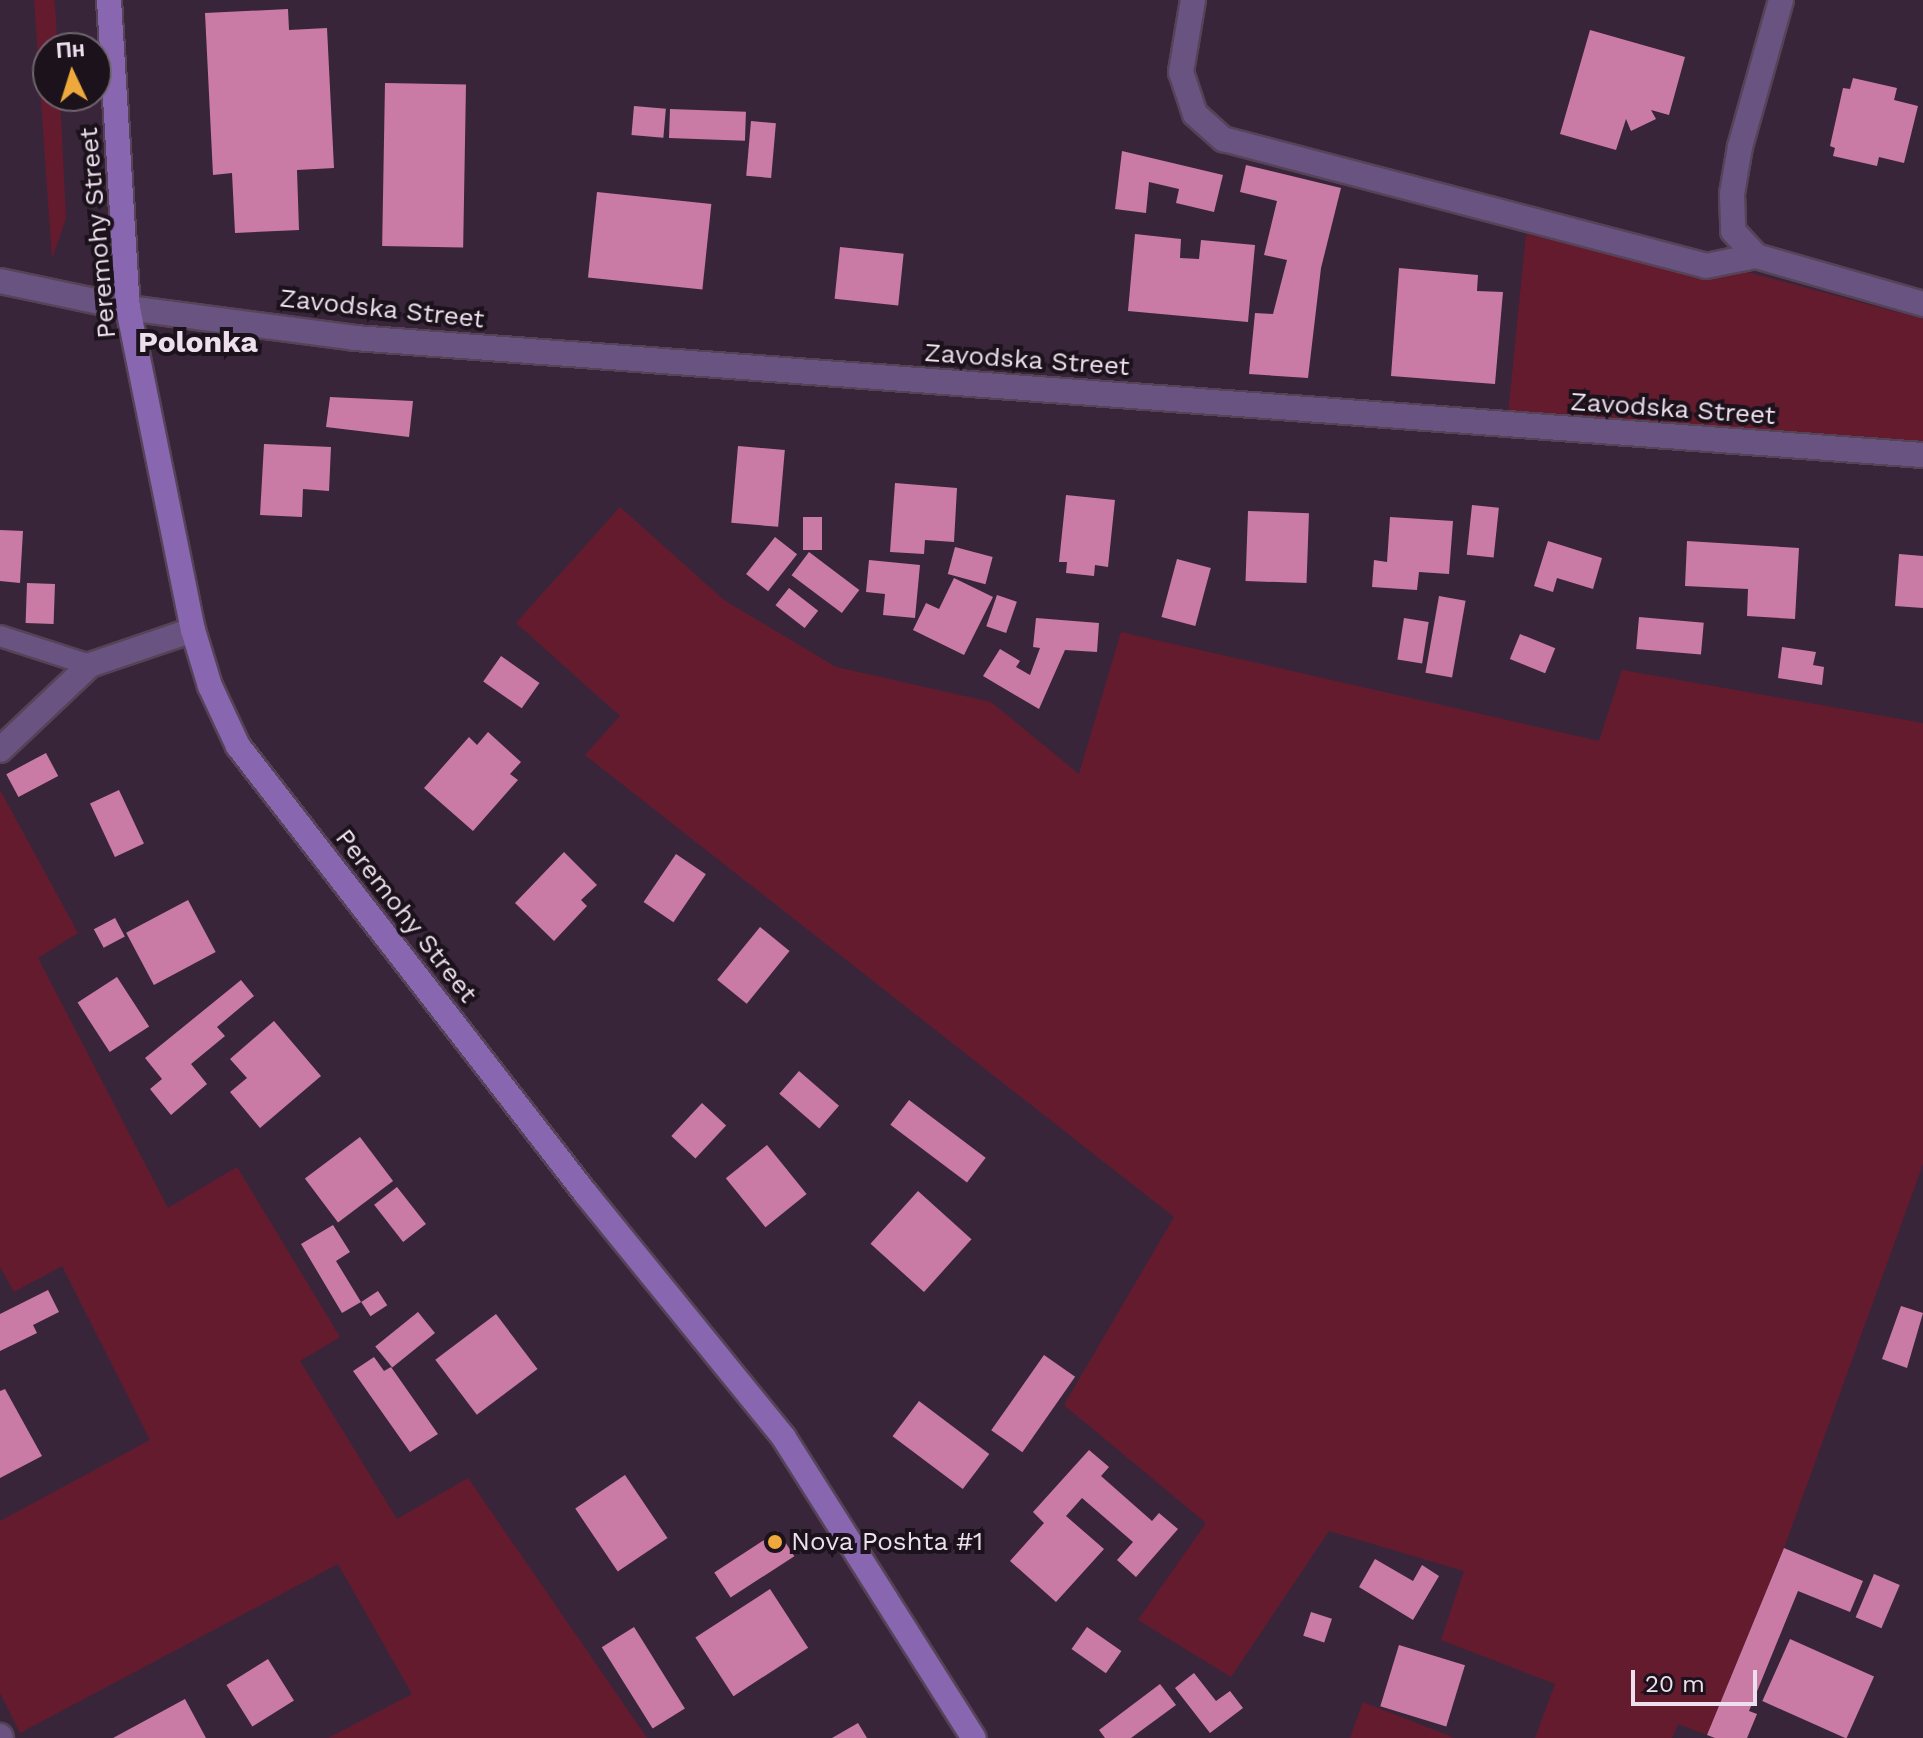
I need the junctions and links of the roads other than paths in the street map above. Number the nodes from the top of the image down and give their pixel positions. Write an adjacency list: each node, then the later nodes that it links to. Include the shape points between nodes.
1 (109, 0): 7 (main road, Peremohy Street)
2 (1193, 0): 4 (street, via 1181,72 1195,114 1223,139 1706,266)
3 (1781, 0): 4 (street, via 1732,194 1733,231)
4 (1756, 256): 6 (street)
5 (0, 281): 7 (street, Zavodska Street)
6 (1923, 304)
7 (128, 308): 8 (street, Zavodska Street, via 355,338); 9 (main road, Peremohy Street)
8 (1923, 455)
9 (193, 630): 11 (street); 14 (main road, Peremohy Street, via 210,686 238,746 576,1182 784,1438)
10 (0, 636): 11 (lane)
11 (90, 665): 12 (street)
12 (10, 734): 13 (street)
13 (0, 750)
14 (974, 1738)

